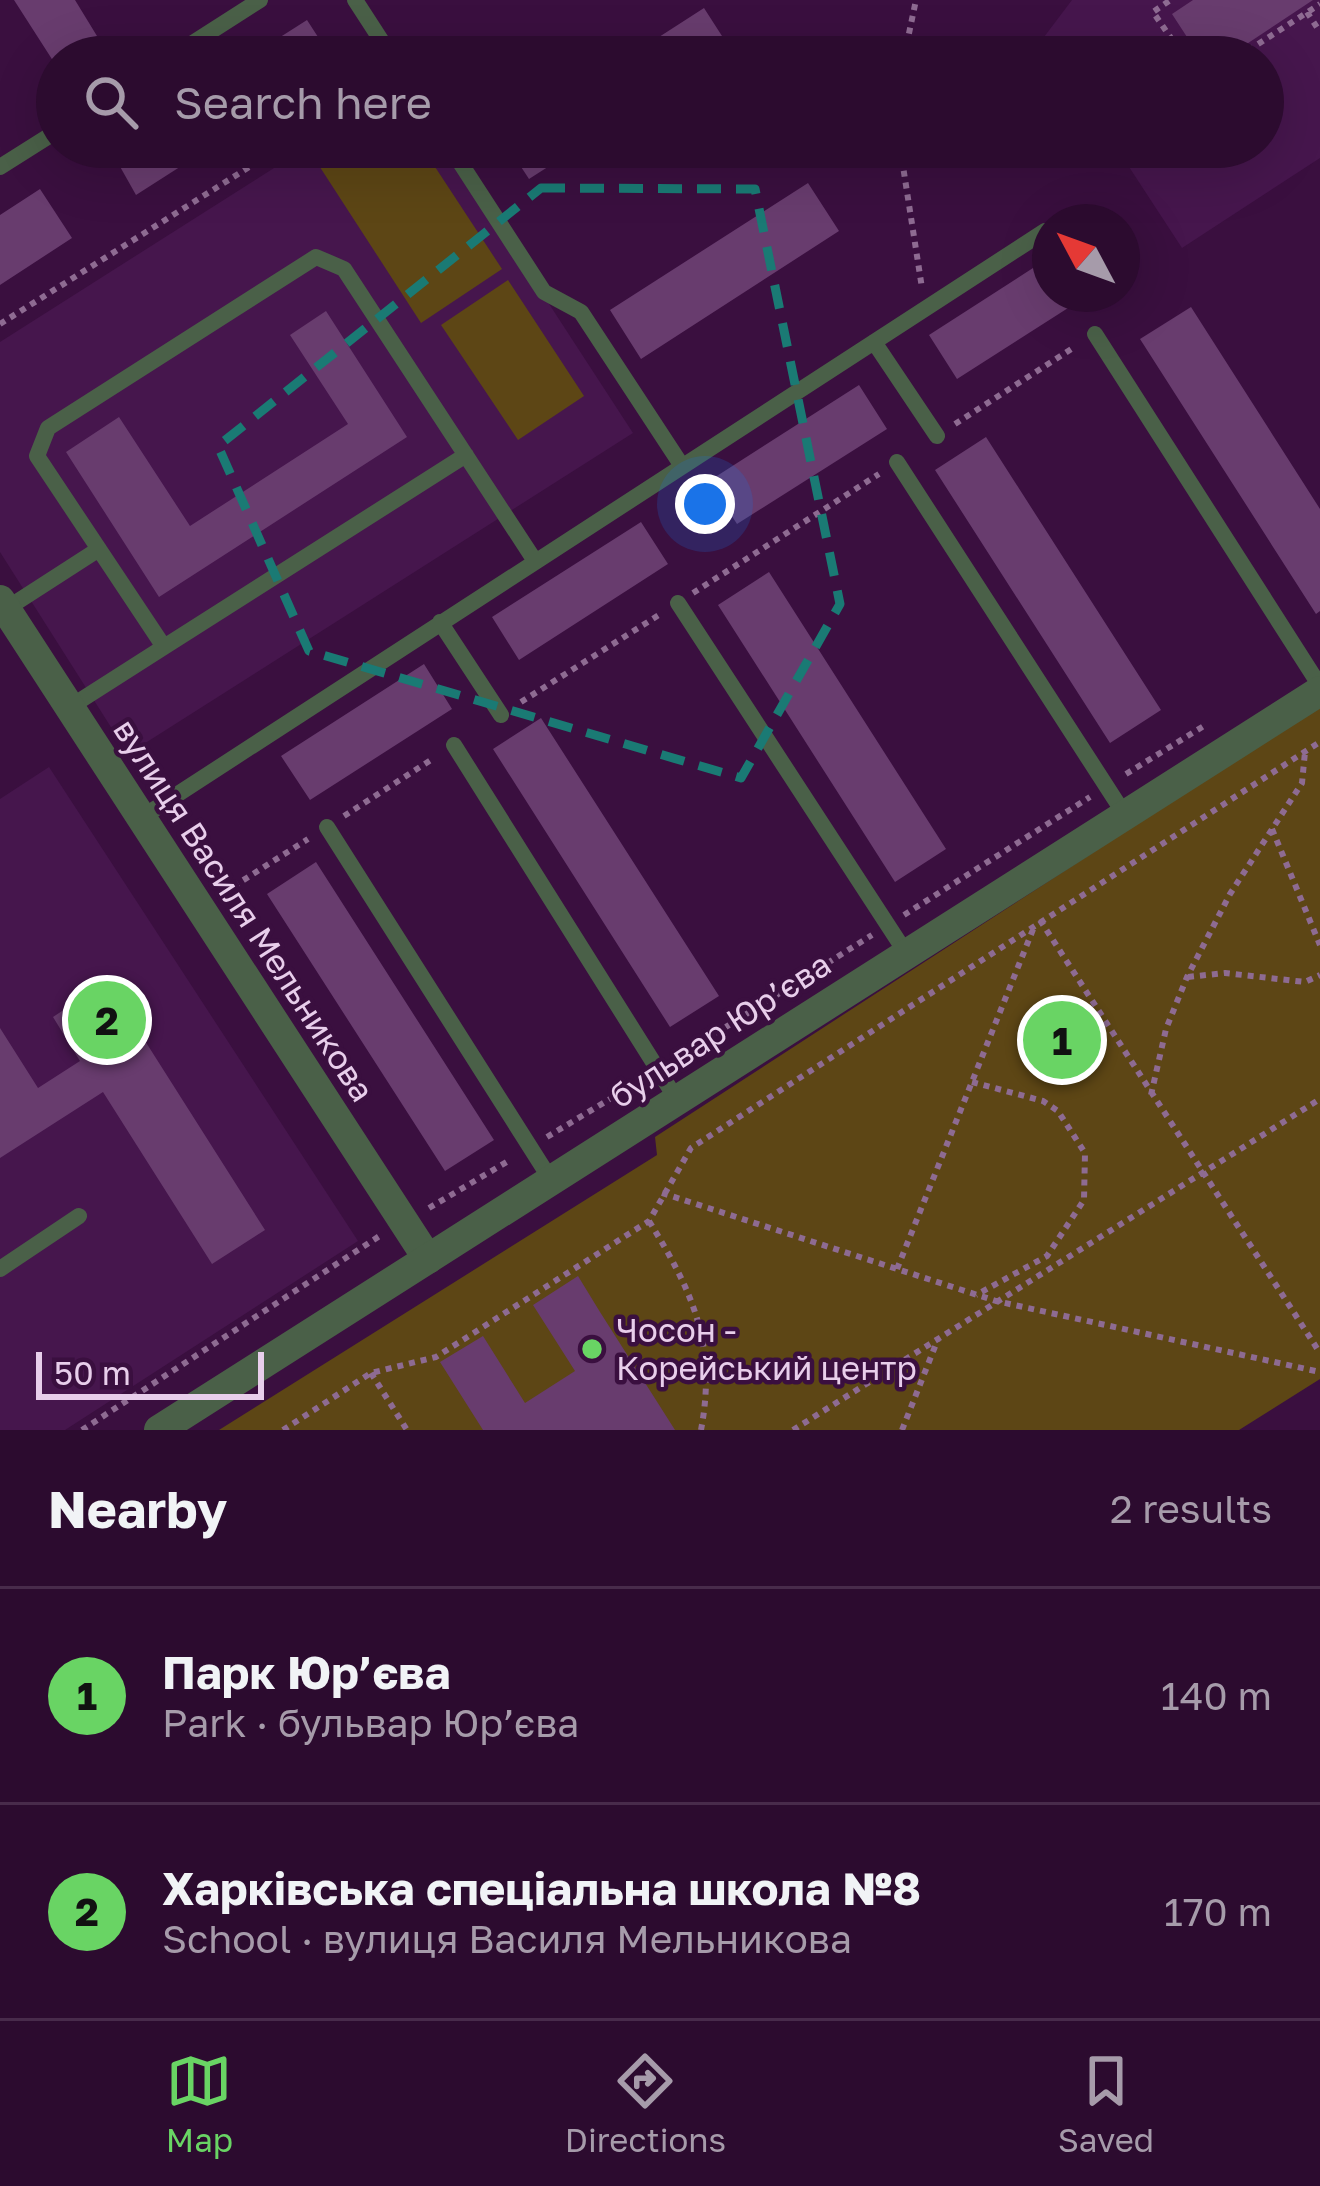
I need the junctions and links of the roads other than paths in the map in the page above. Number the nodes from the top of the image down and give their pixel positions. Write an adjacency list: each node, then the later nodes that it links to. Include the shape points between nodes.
1 (260, 0): 3 (lane)
2 (355, 0): 4 (lane)
3 (204, 36)
4 (378, 36)
5 (36, 144): 6 (lane)
6 (0, 167)
7 (464, 168): 14 (lane, via 544,292 581,312)
8 (1032, 239): 10 (lane)
9 (1095, 334): 21 (lane)
10 (874, 342): 11 (lane); 14 (lane)
11 (937, 436)
12 (466, 455): 15 (lane, via 344,269 316,257 48,428 37,456); 16 (lane); 20 (lane)
13 (897, 462): 25 (lane)
14 (682, 466): 16 (lane)
15 (99, 549): 18 (lane); 20 (lane)
16 (536, 561): 19 (lane)
17 (678, 603): 28 (lane)
18 (3, 605): 22 (street, вулиця Василя Мельникова)
19 (440, 622): 23 (lane); 26 (lane)
20 (164, 647): 22 (lane)
21 (1320, 688): 25 (street, бульвар Юрʼєва)
22 (70, 707): 26 (street, вулиця Василя Мельникова)
23 (501, 715)
24 (454, 745): 29 (lane)
25 (1126, 815): 28 (street, бульвар Юрʼєва)
26 (141, 818): 32 (street, вулиця Василя Мельникова)
27 (327, 827): 30 (lane)
28 (906, 953): 29 (street, бульвар Юрʼєва)
29 (677, 1100): 30 (street, бульвар Юрʼєва)
30 (551, 1180): 32 (street, бульвар Юрʼєва)
31 (79, 1216): 33 (lane)
32 (428, 1259): 34 (street, бульвар Юрʼєва)
33 (0, 1268)
34 (159, 1430)

